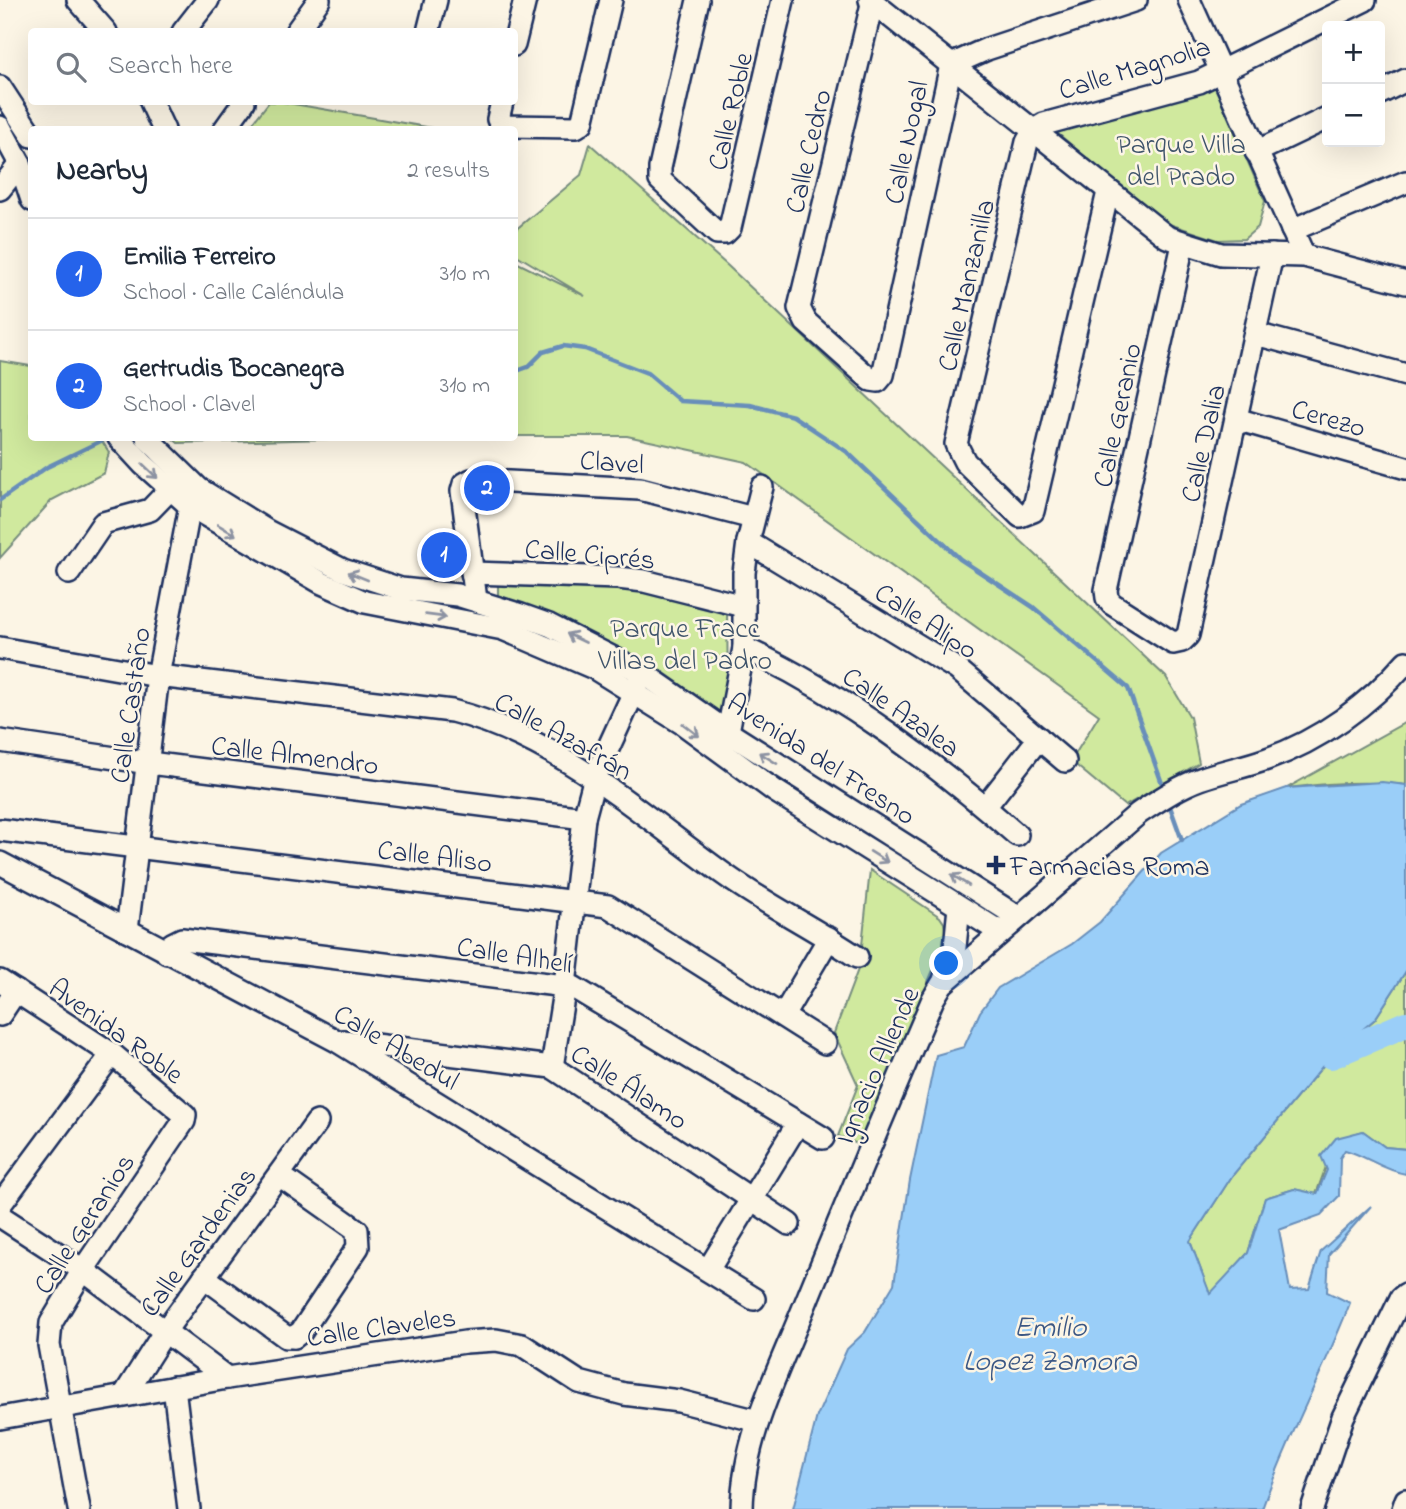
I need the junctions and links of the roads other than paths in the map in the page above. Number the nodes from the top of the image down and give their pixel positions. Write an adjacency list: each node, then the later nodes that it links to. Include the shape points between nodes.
1 (208, 0): 14 (street)
2 (319, 0): 15 (street)
3 (436, 0): 16 (street)
4 (525, 0): 17 (street)
5 (611, 0): 25 (street, via 582,123 576,127 500,124)
6 (698, 0): 7 (street, Calle Roble, via 660,180 717,233 725,233 730,228)
7 (783, 0)
8 (872, 0): 18 (street); 45 (street, Calle Cedro, via 799,308 800,315 871,380)
9 (1136, 0): 18 (street, Calle Nogal, via 987,48)
10 (1189, 0): 19 (street)
11 (1365, 0): 19 (street, Calle Magnolia)
12 (86, 3): 13 (street)
13 (103, 28)
14 (186, 28)
15 (299, 28)
16 (429, 28)
17 (518, 29)
18 (951, 65): 31 (street); 45 (street, Calle Nogal, via 883,375)
19 (1220, 71): 31 (street, Calle Magnolia, via 1199,82); 32 (street)
20 (1406, 80): 22 (street)
21 (0, 87): 30 (street)
22 (1385, 90)
23 (152, 105): 27 (street)
24 (242, 105): 28 (street)
25 (501, 105)
26 (1322, 120): 32 (street)
27 (162, 126)
28 (227, 126)
29 (0, 127): 33 (street)
30 (28, 130)
31 (1034, 130): 37 (street); 37 (street, Calle Manzanilla, via 1027,142 956,444 958,453 1020,516 1033,511)
32 (1256, 152): 38 (street)
33 (20, 164): 35 (street); 36 (street)
34 (1406, 182): 38 (street)
35 (28, 188)
36 (0, 189)
37 (1108, 192): 39 (street)
38 (1292, 230): 41 (street)
39 (1183, 244): 40 (street, via 1221,254); 58 (street, Calle Geranio, via 1107,598 1173,643)
40 (1272, 255): 41 (street); 43 (street, Calle Dalia)
41 (1304, 256): 42 (street)
42 (1406, 283)
43 (1255, 334): 44 (street); 46 (street, Calle Dalia)
44 (1406, 375)
45 (878, 380)
46 (1236, 419): 49 (street, Cerezo); 58 (street, Calle Dalia, via 1188,635)
47 (149, 441): 51 (street, Avenida del Fresno)
48 (124, 444): 51 (street, Avenida del Fresno, one-way to 51)
49 (1406, 468)
50 (762, 487): 52 (street)
51 (186, 491): 54 (street, via 150,510 103,523); 56 (street, Avenida del Fresno, one-way to 51, via 369,581); 62 (street, Calle Castaño); 63 (street, Avenida del Fresno, one-way to 63, via 261,551 365,602 503,629)
52 (753, 517): 53 (street); 55 (street, Clavel, via 640,489 471,480 462,491)
53 (748, 542): 57 (street); 65 (street, Calle Alipo, via 957,669)
54 (69, 573)
55 (472, 573): 56 (street); 57 (street, Calle Ciprés, via 644,581)
56 (476, 600): 63 (street, Avenida del Fresno, one-way to 56, via 549,625)
57 (743, 606): 60 (street)
58 (1182, 641)
59 (0, 648): 62 (street, Calle Azafrán)
60 (744, 648): 64 (street); 71 (street, Calle Azalea, via 793,671 919,753)
61 (1406, 662): 79 (street, Ignacio Allende, via 1347,716 1300,745 1173,790 1139,813)
62 (159, 676): 69 (street, Calle Castaño); 70 (street, Calle Azafrán, via 452,711 514,733)
63 (639, 682): 64 (street, Avenida del Fresno); 67 (street, one-way to 67); 70 (street)
64 (729, 733): 67 (street); 79 (street, Avenida del Fresno, one-way to 64)
65 (1039, 738): 68 (street, Calle Alipo); 71 (street)
66 (0, 741): 69 (street, Calle Almendro)
67 (723, 754): 78 (street, one-way to 78)
68 (1065, 761)
69 (149, 764): 72 (street, Calle Almendro); 75 (street, Calle Castaño)
70 (595, 777): 72 (street); 82 (street, Calle Azafrán, via 728,877)
71 (985, 807): 74 (street, Calle Azalea)
72 (584, 818): 77 (street)
73 (0, 830): 75 (street, Calle Aliso)
74 (1017, 835)
75 (138, 847): 77 (street, Calle Aliso); 80 (street, Calle Castaño)
76 (0, 863): 80 (street, Calle Abedul)
77 (575, 900): 86 (street); 89 (street, Calle Aliso, via 608,906)
78 (959, 907): 81 (street); 85 (street, via 955,947)
79 (1018, 917): 81 (street, Ignacio Allende)
80 (127, 930): 83 (street, Calle Abedul)
81 (1000, 932): 85 (street, Ignacio Allende)
82 (829, 938): 84 (street, Calle Azafrán); 89 (street)
83 (167, 953): 86 (street, Calle Alhelí, via 182,939); 90 (street, Calle Abedul)
84 (857, 957)
85 (942, 984): 116 (street, Ignacio Allende)
86 (565, 985): 93 (street); 96 (street, Calle Alhelí)
87 (8, 986): 88 (street); 92 (street, Avenida Roble)
88 (0, 1015)
89 (783, 1016): 91 (street, Calle Aliso)
90 (337, 1041): 93 (street, Calle Álamo); 104 (street, Calle Abedul)
91 (825, 1043)
92 (113, 1054): 94 (street, Avenida Roble); 100 (street)
93 (552, 1066): 99 (street, Calle Álamo)
94 (185, 1115): 103 (street, Calle Geranios)
95 (317, 1122): 98 (street, Calle Gardenias)
96 (798, 1123): 97 (street, Calle Alhelí); 99 (street)
97 (823, 1138)
98 (279, 1175): 105 (street, Calle Gardenias); 109 (street, via 358,1230 360,1239)
99 (751, 1200): 102 (street, Calle Álamo); 104 (street)
100 (0, 1205)
101 (0, 1216): 103 (street)
102 (789, 1224)
103 (83, 1270): 108 (street); 114 (street, Calle Geranios, via 48,1335)
104 (708, 1270): 107 (street, Calle Abedul)
105 (204, 1277): 108 (street, Calle Gardenias); 109 (street, via 286,1337)
106 (1406, 1294): 121 (street, via 1343,1418)
107 (754, 1299)
108 (165, 1331): 111 (street); 113 (street, Calle Gardenias)
109 (294, 1337): 110 (street)
110 (297, 1367): 111 (street, Calle Claveles); 116 (street, Calle Claveles, via 496,1340 522,1345 579,1382)
111 (227, 1378): 112 (street, Calle Claveles)
112 (174, 1387): 113 (street, Calle Claveles); 119 (street)
113 (125, 1395): 114 (street, Calle Claveles)
114 (62, 1409): 115 (street, Calle Claveles); 118 (street, Calle Geranios)
115 (0, 1418)
116 (758, 1421): 120 (street, Ignacio Allende, via 746,1464)
117 (1406, 1500): 122 (street)
118 (79, 1509)
119 (189, 1509)
120 (742, 1509)
121 (1312, 1509)
122 (1403, 1509)

